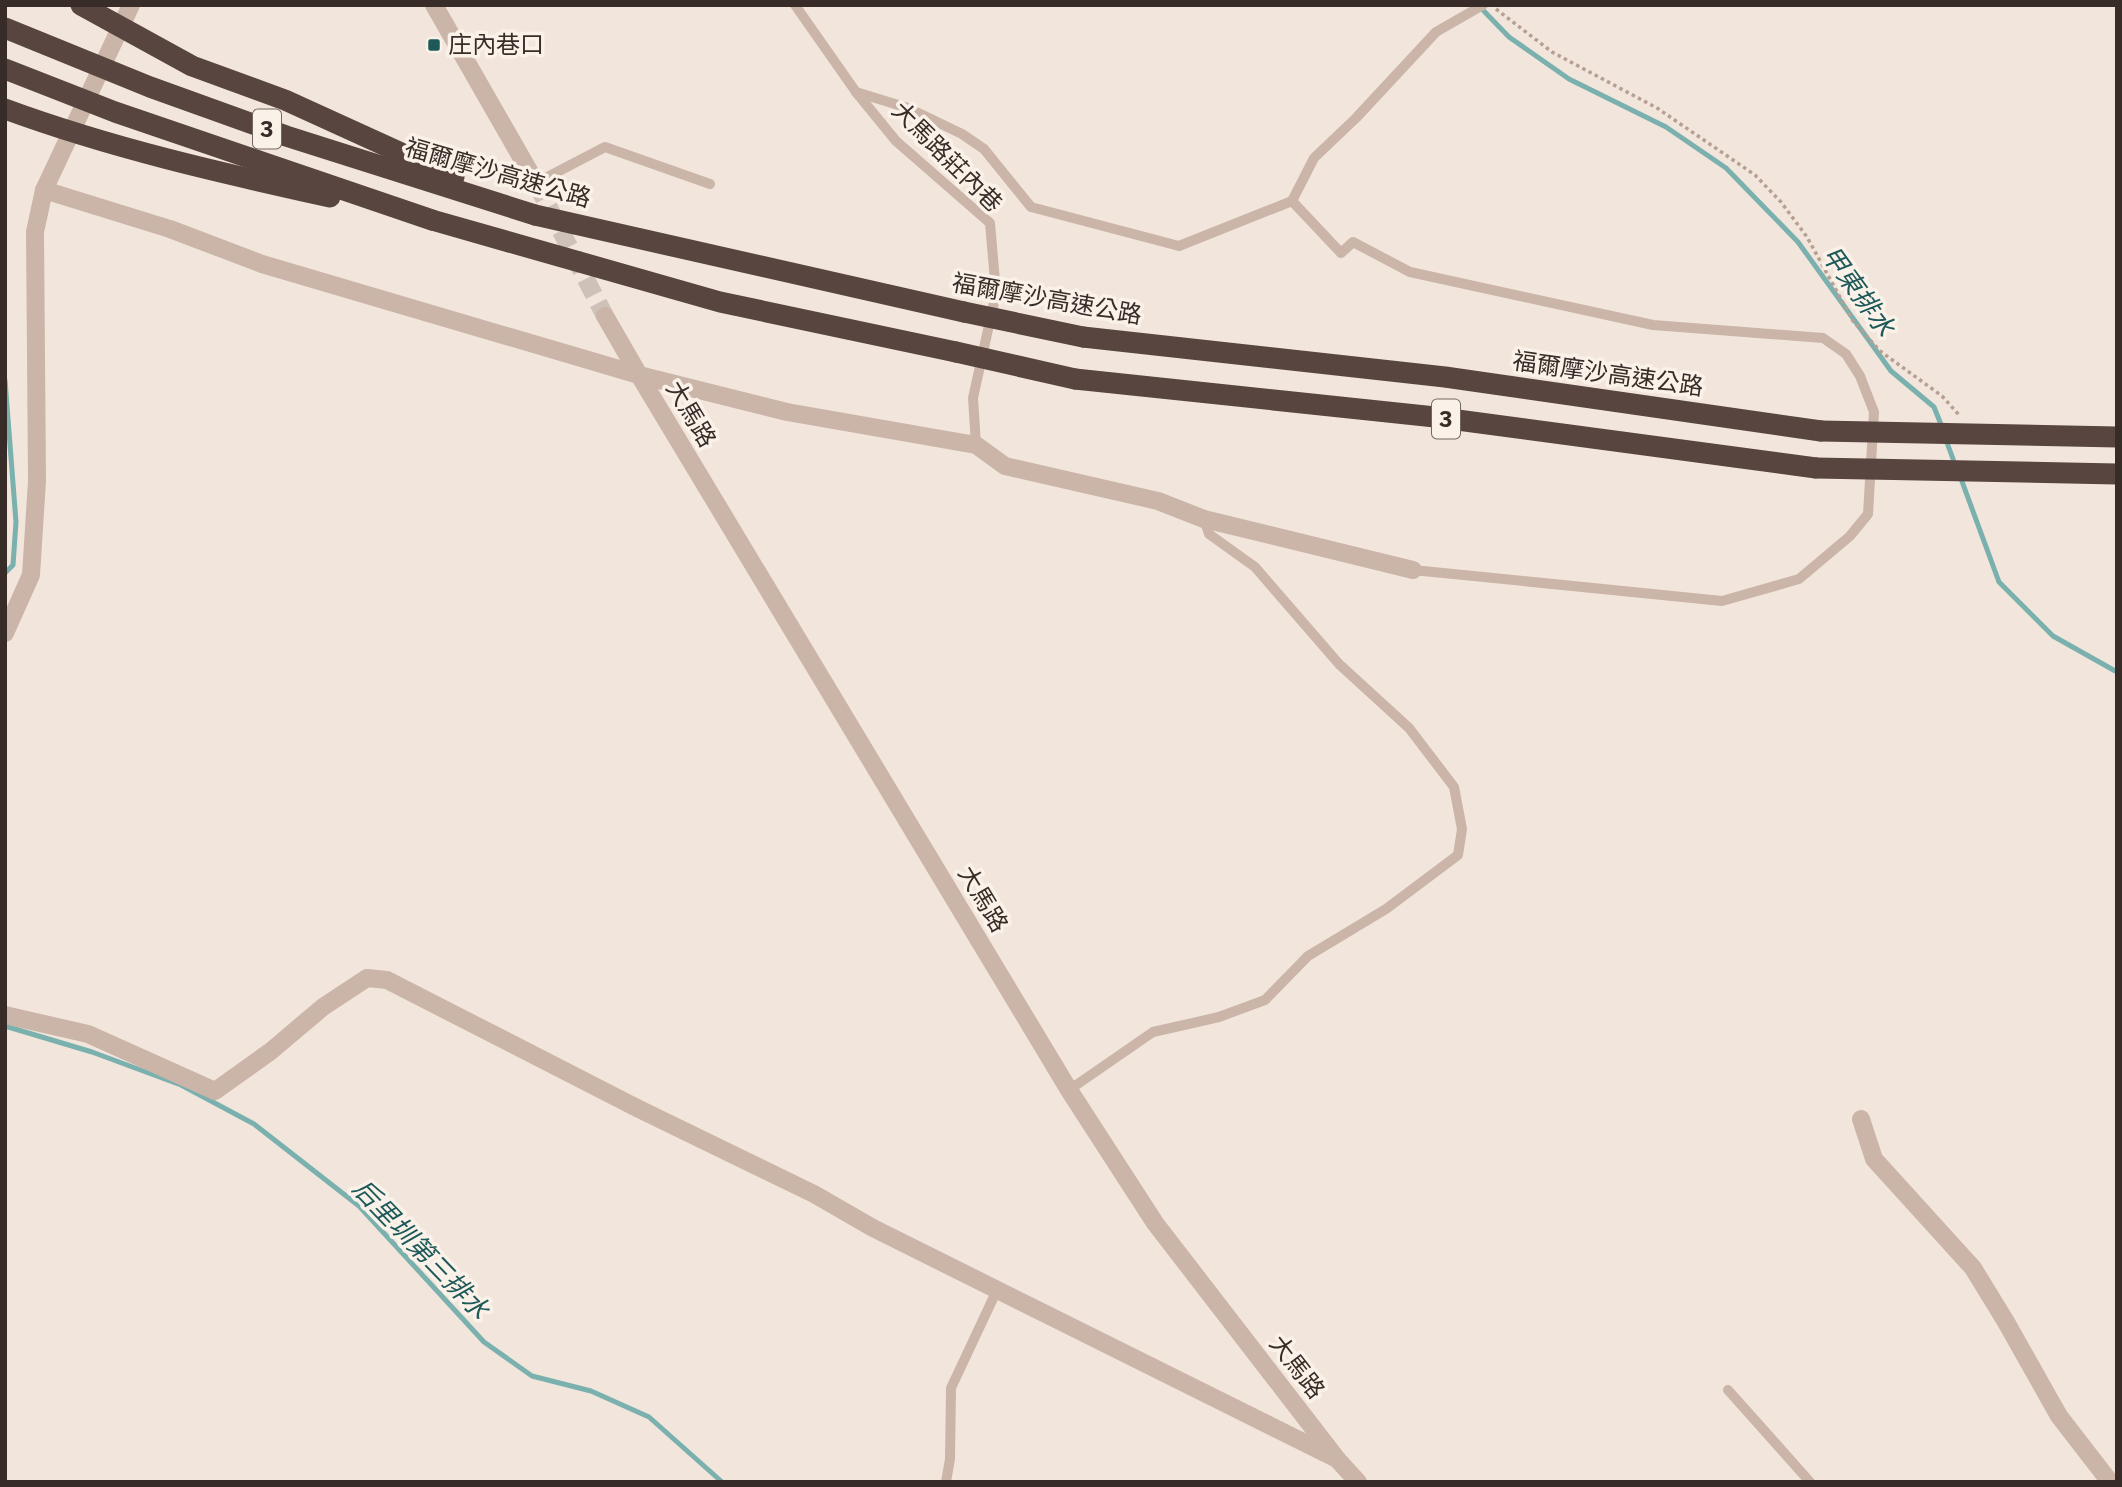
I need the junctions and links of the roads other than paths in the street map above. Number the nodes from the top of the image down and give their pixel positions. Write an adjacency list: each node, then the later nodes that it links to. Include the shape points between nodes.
1 (81, 5): 14 (highway, bridge, via 192,65 285,100)
2 (131, 5): 12 (street)
3 (434, 5): 10 (street)
4 (795, 5): 8 (lane, 大馬路莊內巷)
5 (1483, 5): 13 (lane, via 1436,32 1314,158)
6 (5, 28): 14 (highway, 福爾摩沙高速公路 / 3, bridge, via 286,136)
7 (5, 69): 15 (highway, 3, bridge, via 115,112)
8 (856, 92): 13 (lane, via 908,108 962,134 984,149 1031,207 1180,246); 19 (lane, 大馬路莊內巷, via 896,141 990,223 996,293 973,398)
9 (5, 109): 15 (highway, bridge, via 198,168)
10 (536, 183): 11 (lane, via 605,147)
11 (710, 184)
12 (44, 190): 17 (street, via 170,229 262,264); 23 (street, via 34,232 37,481 32,575)
13 (1292, 201): 22 (lane, via 1341,253 1353,242 1410,272 1653,325 1823,338 1846,354 1874,412 1868,514 1850,536 1799,579 1722,601)
14 (535, 215): 18 (highway, 福爾摩沙高速公路 / 3, bridge, via 1083,337 1445,377 1821,431)
15 (432, 220): 20 (highway, 3, bridge, via 719,302 1075,379 1436,417 1816,468)
16 (606, 316): 17 (street, 大馬路)
17 (639, 375): 19 (street, via 787,412); 25 (street, 大馬路)
18 (2117, 437)
19 (976, 445): 21 (street, via 1005,466 1158,501)
20 (2117, 474)
21 (1204, 519): 22 (street); 25 (lane, via 1209,534 1255,567 1339,664 1409,728 1454,787 1462,829 1458,855 1386,909 1308,956 1265,1000 1219,1017 1153,1032)
22 (1413, 570)
23 (5, 633)
24 (5, 1015): 27 (street, via 88,1034 215,1091 367,978 387,980)
25 (1069, 1090): 29 (street, 大馬路, via 1156,1223)
26 (1861, 1119): 33 (street, via 1874,1158 1973,1268 2059,1416)
27 (997, 1290): 29 (street); 30 (lane, via 951,1388)
28 (1728, 1390): 32 (lane)
29 (1337, 1459): 31 (street, 大馬路)
30 (946, 1482)
31 (1358, 1482)
32 (1810, 1482)
33 (2110, 1482)

